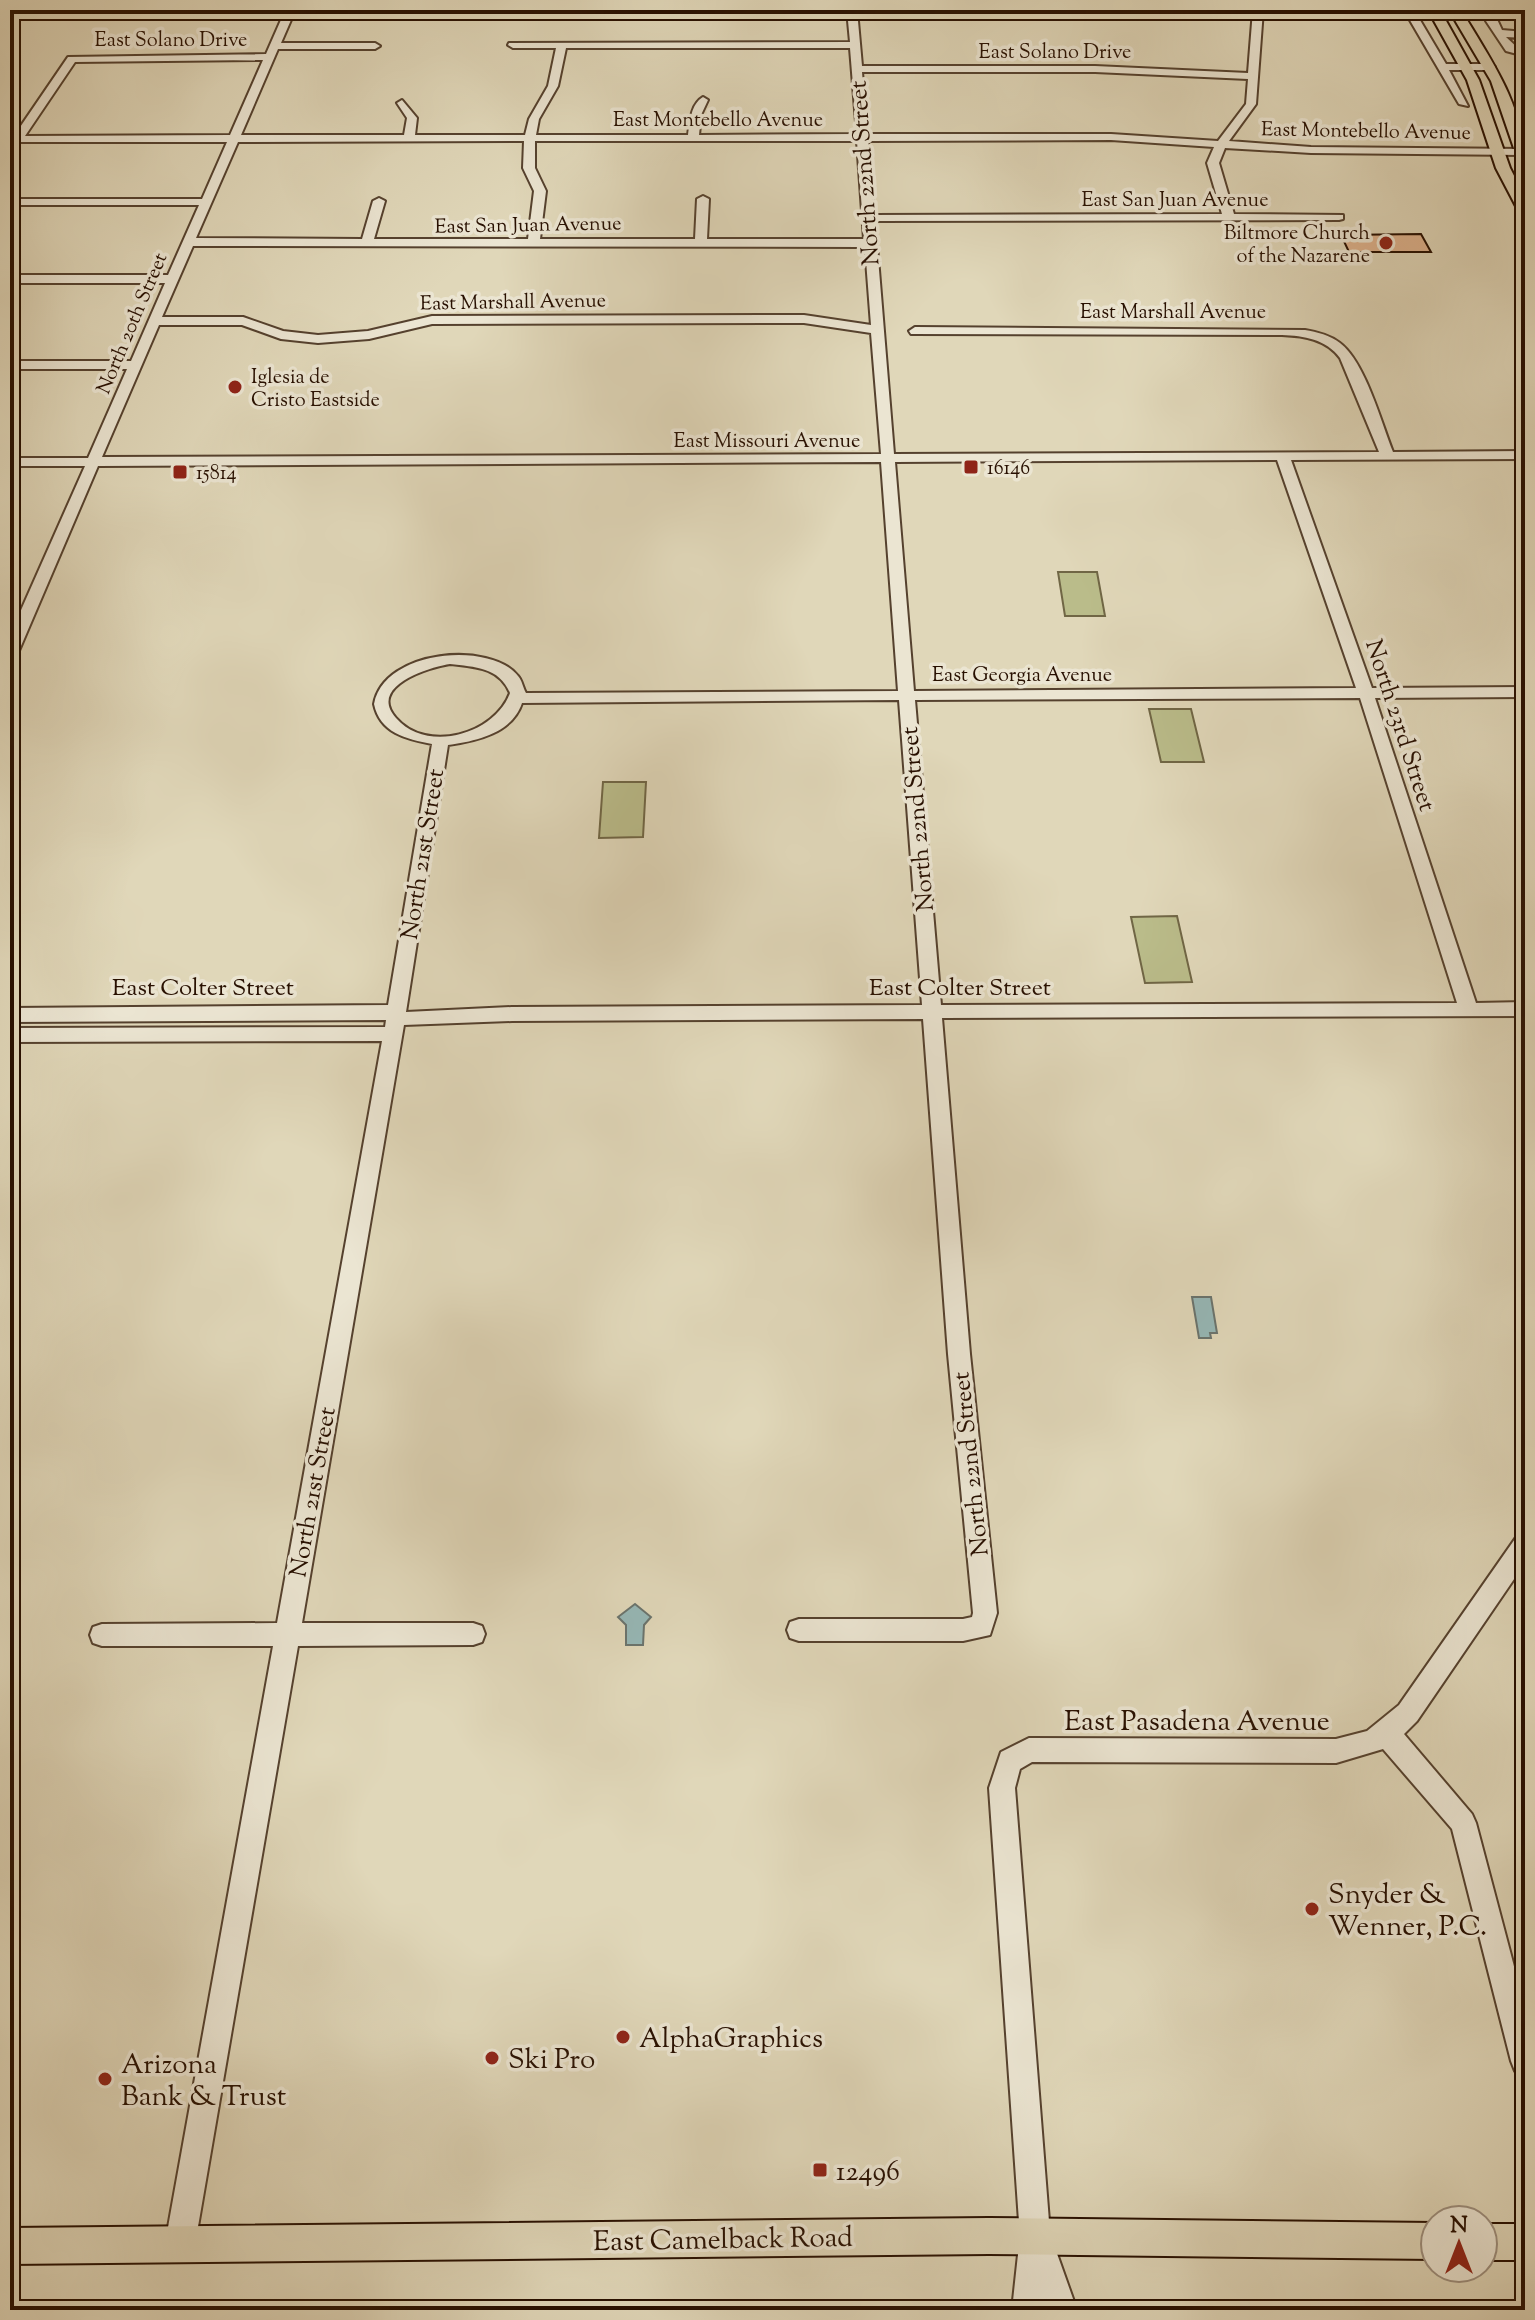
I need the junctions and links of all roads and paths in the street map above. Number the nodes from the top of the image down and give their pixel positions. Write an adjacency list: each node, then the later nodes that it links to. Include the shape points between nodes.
1 (290, 10): 2 (street); 8 (street); 16 (street, North 20th Street)
2 (310, 10)
3 (852, 10): 13 (street, North 22nd Street)
4 (1258, 10): 23 (street)
5 (1409, 10): 19 (street)
6 (1434, 10): 20 (main road)
7 (1455, 10): 21 (main road)
8 (10, 11)
9 (1497, 13): 10 (street)
10 (1499, 33): 11 (street); 17 (street)
11 (1525, 35)
12 (513, 45): 15 (street)
13 (854, 45): 15 (street); 22 (street, North 22nd Street)
14 (375, 46): 16 (street, East Solano Drive)
15 (561, 46): 29 (street, via 553,86)
16 (272, 52): 31 (street, North 20th Street); 32 (street, East Solano Drive, via 72,59)
17 (1521, 54): 18 (street, via 1512,58)
18 (1525, 62)
19 (1441, 67): 20 (street); 26 (street)
20 (1467, 67): 21 (street); 34 (main road)
21 (1490, 67): 35 (main road)
22 (856, 69): 23 (street, East Solano Drive, via 1120,69); 27 (street, North 22nd Street)
23 (1253, 76): 33 (street, via 1248,110)
24 (703, 100): 30 (street)
25 (402, 103): 28 (street, via 412,118)
26 (1464, 104)
27 (861, 136): 30 (street, East Montebello Avenue); 33 (street, East Montebello Avenue); 43 (street, North 22nd Street)
28 (409, 137): 29 (street, East Montebello Avenue); 31 (street, East Montebello Avenue)
29 (530, 137): 30 (street, East Montebello Avenue); 46 (street, via 527,159 540,191)
30 (693, 137)
31 (233, 138): 32 (street, East Montebello Avenue); 39 (street, North 20th Street)
32 (13, 139)
33 (1222, 142): 34 (street, East Montebello Avenue, via 1311,150); 41 (street, via 1213,170)
34 (1497, 151): 35 (street, East Montebello Avenue); 40 (main road)
35 (1524, 156)
36 (703, 199): 44 (street)
37 (379, 201): 47 (street)
38 (10, 202): 39 (street)
39 (204, 202): 45 (street, North 20th Street)
40 (1525, 210)
41 (1229, 217): 42 (street, East San Juan Avenue); 43 (street, East San Juan Avenue)
42 (1339, 217)
43 (868, 218): 48 (street, North 22nd Street)
44 (701, 240): 46 (street, East San Juan Avenue); 48 (street, East San Juan Avenue)
45 (188, 242): 47 (street, East San Juan Avenue); 50 (street, North 20th Street)
46 (534, 242): 47 (street, East San Juan Avenue)
47 (367, 243)
48 (869, 243): 52 (street, North 22nd Street)
49 (10, 279): 50 (street)
50 (172, 279): 51 (street, North 20th Street)
51 (155, 321): 52 (street, East Marshall Avenue, via 243,321 281,335 318,339 369,335 432,320 804,319); 55 (street, North 20th Street)
52 (876, 330): 59 (street, North 22nd Street)
53 (915, 331): 58 (street, East Marshall Avenue, via 1298,332 1332,343 1346,358)
54 (10, 365): 55 (street)
55 (135, 365): 61 (street, North 20th Street)
56 (1525, 455): 58 (street, East Missouri Avenue)
57 (1283, 457): 58 (street, East Missouri Avenue); 59 (street, East Missouri Avenue); 64 (street, North 23rd Street)
58 (1388, 457)
59 (889, 460): 61 (street, East Missouri Avenue); 65 (street, North 22nd Street)
60 (10, 462): 61 (street, East Missouri Avenue)
61 (93, 462): 62 (street, North 20th Street)
62 (10, 653)
63 (1525, 692): 64 (street, East Georgia Avenue)
64 (1366, 693): 65 (street, East Georgia Avenue); 69 (street, North 23rd Street)
65 (907, 695): 66 (street, East Georgia Avenue); 70 (street, North 22nd Street)
66 (519, 698): 67 (street, via 514,711 494,728); 67 (street, via 508,673 492,664 450,659 408,670 383,693 381,707 387,720 409,734)
67 (441, 740): 72 (street, North 21st Street)
68 (1525, 1009): 69 (street, East Colter Street)
69 (1469, 1010): 70 (street, East Colter Street)
70 (933, 1013): 72 (street, East Colter Street, via 499,1014); 75 (street, North 22nd Street, via 985,1613 981,1627 963,1630)
71 (10, 1015): 72 (street, East Colter Street)
72 (395, 1022): 73 (street, East Colter Street); 78 (street, North 21st Street)
73 (10, 1035)
74 (1525, 1543): 79 (street, East Pasadena Avenue)
75 (799, 1630)
76 (473, 1634): 78 (street)
77 (102, 1635): 78 (street)
78 (287, 1635): 85 (street, North 21st Street)
79 (1388, 1735): 80 (street, via 1463,1823); 81 (street, East Pasadena Avenue, via 1336,1751 1029,1750 1010,1761 1002,1788)
80 (1525, 2061)
81 (1035, 2236): 82 (main road, East Camelback Road); 85 (main road, East Camelback Road); 87 (street); 88 (street)
82 (1419, 2241)
83 (1499, 2242): 84 (main road)
84 (1525, 2242)
85 (180, 2244): 86 (main road, East Camelback Road)
86 (10, 2246)
87 (1027, 2310)
88 (1062, 2310)

